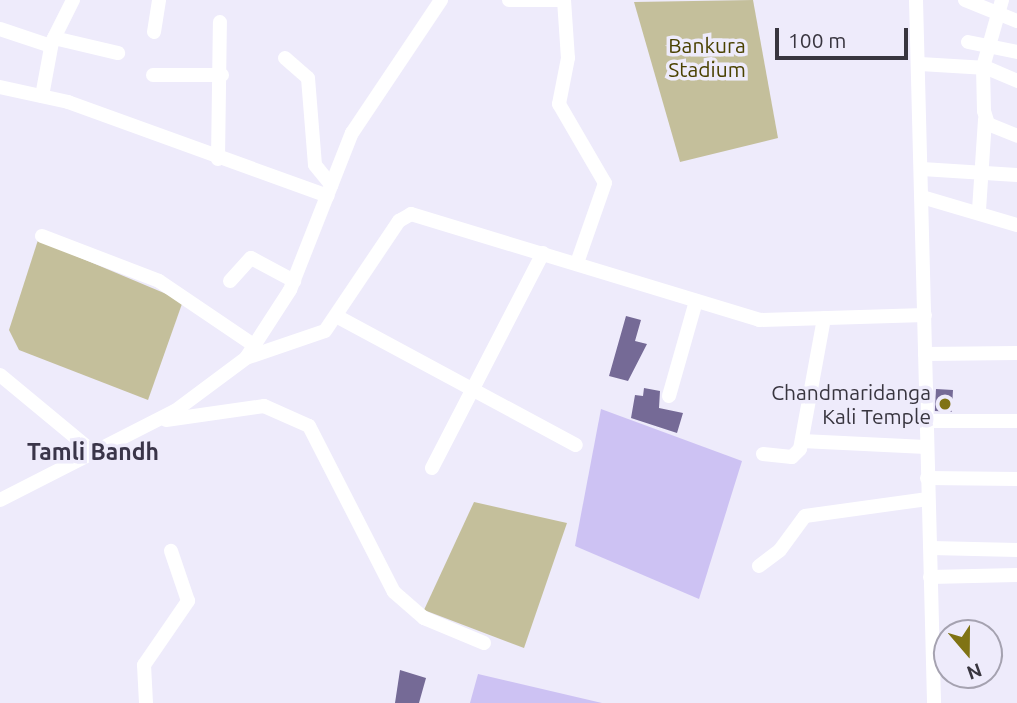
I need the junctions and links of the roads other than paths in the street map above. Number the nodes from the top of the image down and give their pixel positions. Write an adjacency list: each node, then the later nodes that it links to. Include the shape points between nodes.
1 (73, 0): 13 (street)
2 (159, 0): 12 (street)
3 (441, 0): 32 (street, via 383,80)
4 (509, 0): 5 (street)
5 (563, 0): 38 (street, via 568,58 559,104 605,183)
6 (916, 0): 19 (street)
7 (965, 0): 8 (street)
8 (1000, 6): 9 (street); 15 (street)
9 (1017, 21)
10 (220, 22): 22 (street)
11 (0, 29): 13 (street)
12 (154, 32)
13 (52, 42): 17 (street); 25 (street)
14 (968, 42): 15 (street)
15 (989, 46): 16 (street); 20 (street)
16 (1017, 51)
17 (118, 53)
18 (285, 58): 32 (street, via 308,78 315,164)
19 (920, 64): 20 (street); 29 (street)
20 (983, 67): 23 (street); 26 (street)
21 (153, 75): 22 (street)
22 (222, 75): 28 (street)
23 (1017, 81)
24 (0, 87): 25 (street)
25 (42, 96): 28 (street)
26 (985, 119): 27 (street); 30 (street)
27 (1017, 135)
28 (218, 159): 32 (street)
29 (922, 169): 30 (street); 33 (street)
30 (983, 173): 31 (street); 34 (street)
31 (1017, 174)
32 (329, 190): 40 (street)
33 (922, 197): 34 (street); 42 (street)
34 (979, 210): 35 (street)
35 (1017, 225)
36 (42, 236): 45 (street, via 186,295)
37 (543, 253): 38 (street); 43 (street, via 430,217 405,216); 49 (street)
38 (578, 263): 41 (street)
39 (229, 281): 40 (street, via 251,258)
40 (294, 281): 45 (street)
41 (696, 301): 44 (street, via 759,320); 50 (street)
42 (925, 315): 44 (street); 46 (street)
43 (338, 317): 45 (street, via 312,338); 49 (street)
44 (824, 318): 54 (street)
45 (251, 352): 53 (street)
46 (925, 354): 47 (street); 51 (street)
47 (1017, 354)
48 (0, 374): 57 (street)
49 (474, 389): 55 (street); 59 (street)
50 (669, 396)
51 (925, 421): 52 (street); 56 (street)
52 (1017, 421)
53 (151, 423): 57 (street); 70 (street, via 264,406 309,426 394,592 424,618)
54 (802, 441): 56 (street); 58 (street, via 792,457)
55 (576, 445)
56 (926, 447): 60 (street)
57 (93, 452): 63 (street)
58 (763, 454)
59 (432, 468)
60 (927, 478): 61 (street); 62 (street)
61 (1017, 479)
62 (928, 499): 64 (street); 67 (street, via 805,516 780,550)
63 (0, 500)
64 (931, 548): 65 (street); 69 (street)
65 (1017, 550)
66 (172, 551): 71 (street, via 188,601 144,665)
67 (759, 566)
68 (1017, 575): 69 (street)
69 (930, 577): 72 (street)
70 (484, 643)
71 (146, 703)
72 (934, 703)

